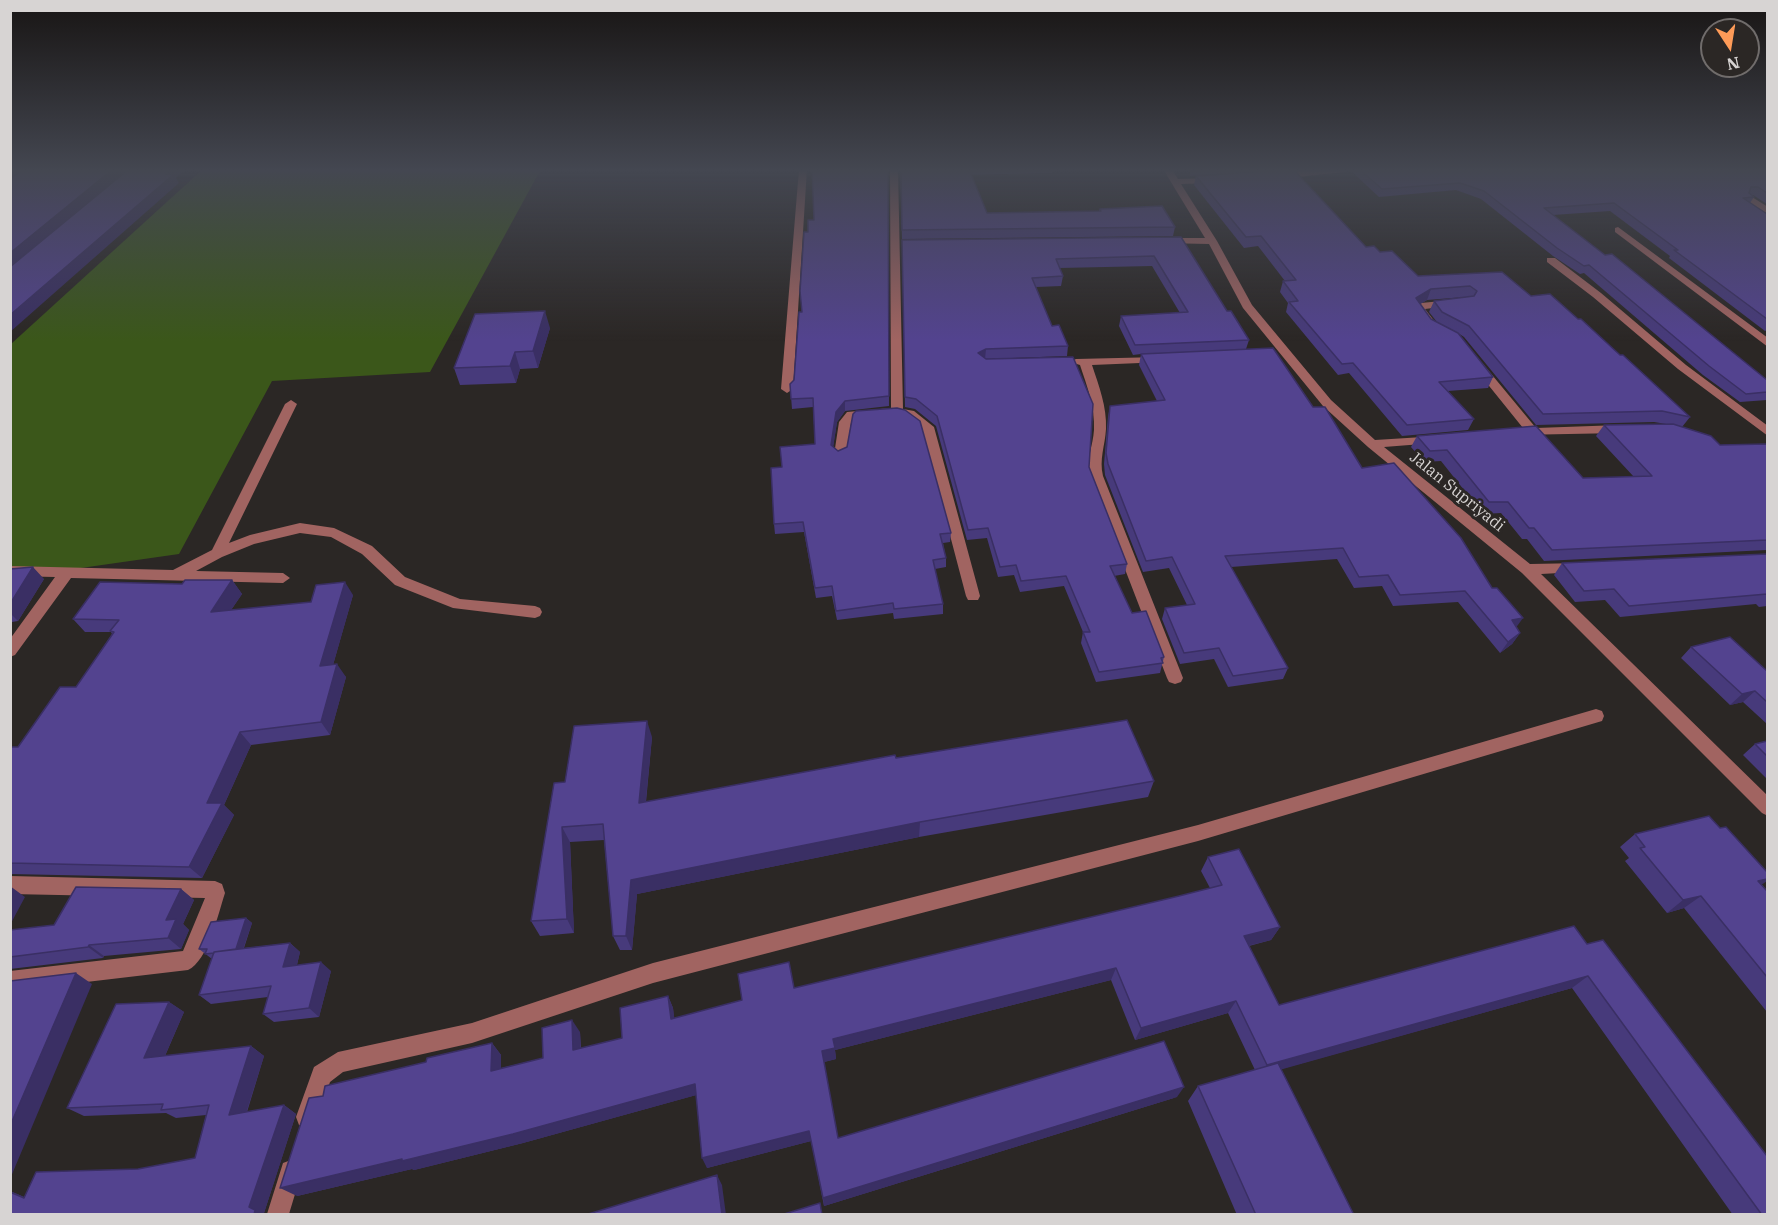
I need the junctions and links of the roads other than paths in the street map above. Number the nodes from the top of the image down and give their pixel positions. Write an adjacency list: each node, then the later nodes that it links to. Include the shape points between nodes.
1 (799, 226): 15 (street)
2 (900, 226): 17 (street)
3 (1203, 226): 6 (street, Jalan Supriyadi)
4 (1618, 230): 10 (street)
5 (1154, 241): 6 (street)
6 (1212, 241): 23 (street, Jalan Supriyadi, via 1277,351)
7 (1551, 260): 20 (street)
8 (1465, 302): 9 (street, via 1421,306 1419,309)
9 (1438, 330)
10 (1767, 344)
11 (1473, 358): 19 (street)
12 (1176, 359): 14 (street)
13 (1063, 362): 14 (street)
14 (1085, 362): 35 (street, via 1101,430 1092,463)
15 (787, 389)
16 (291, 404): 25 (street)
17 (897, 411): 24 (street, via 851,415 844,422); 32 (street, via 910,414 928,427)
18 (1632, 428): 19 (street)
19 (1532, 431): 21 (street)
20 (1767, 432)
21 (1509, 433)
22 (1452, 438): 23 (street)
23 (1372, 444): 27 (street, Jalan Supriyadi)
24 (840, 454)
25 (217, 553): 30 (street); 33 (street, via 300,528 334,533 367,550 400,581 458,604)
26 (1597, 566): 27 (street)
27 (1527, 569): 37 (street, Jalan Supriyadi)
28 (10, 571): 29 (street)
29 (67, 572): 30 (street); 34 (street)
30 (176, 575): 31 (street)
31 (283, 578)
32 (973, 596)
33 (536, 612)
34 (10, 651)
35 (1175, 678)
36 (1596, 716): 40 (street, via 1198,833 653,973 472,1033 338,1064 322,1075)
37 (1767, 808)
38 (10, 885): 39 (street, via 216,893 194,954 188,960)
39 (10, 981)
40 (278, 1215)

